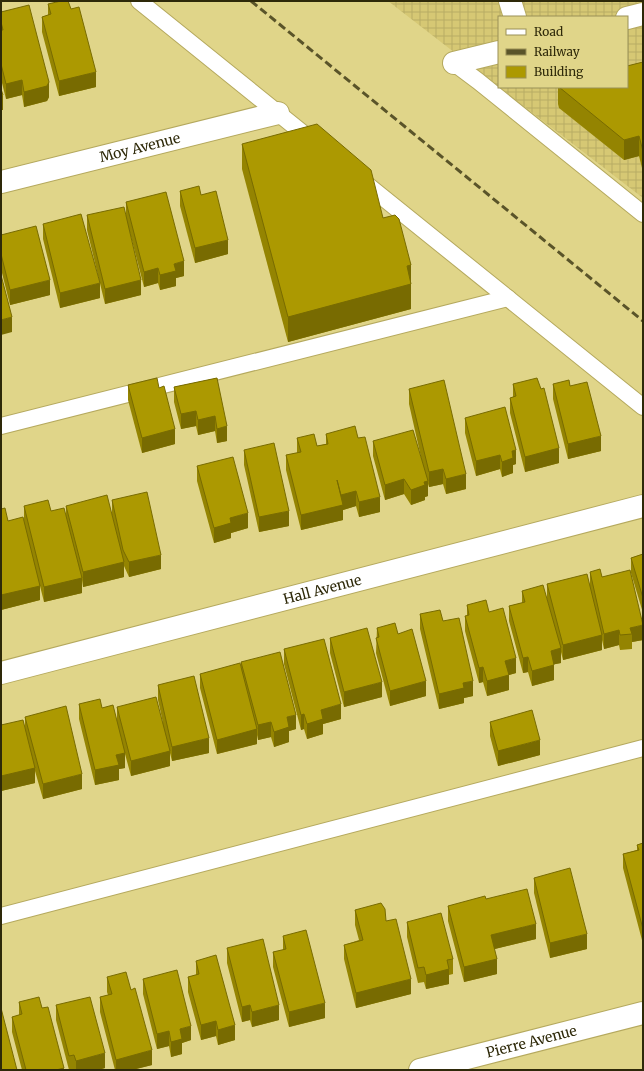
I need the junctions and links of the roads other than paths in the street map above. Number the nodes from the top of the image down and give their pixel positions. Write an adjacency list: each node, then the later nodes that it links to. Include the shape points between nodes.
1 (139, 1): 8 (lane)
2 (510, 1): 4 (street)
3 (643, 14): 5 (street)
4 (515, 16)
5 (628, 18)
6 (498, 52): 7 (street)
7 (454, 63): 12 (lane)
8 (278, 113): 9 (lane); 11 (street, Moy Avenue)
9 (327, 152)
10 (345, 167): 13 (lane)
11 (1, 182)
12 (643, 214)
13 (508, 298): 14 (lane); 15 (lane)
14 (643, 407)
15 (1, 426)
16 (643, 506): 17 (street, Hall Avenue)
17 (1, 673)
18 (643, 748): 19 (lane)
19 (1, 916)
20 (643, 1013): 21 (street, Pierre Avenue)
21 (420, 1070)

